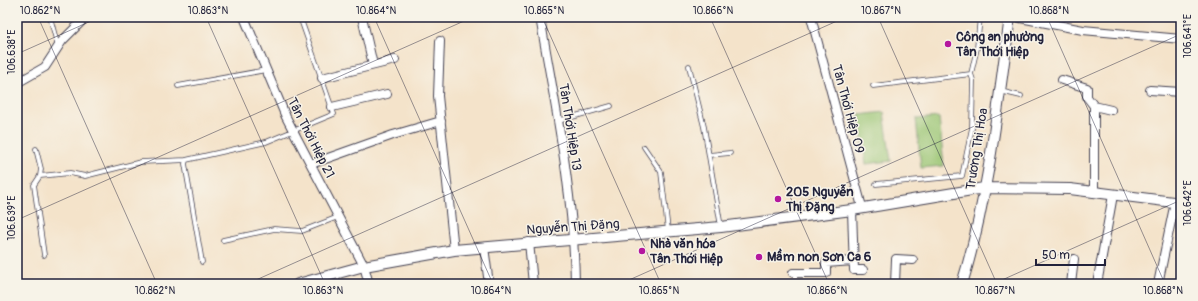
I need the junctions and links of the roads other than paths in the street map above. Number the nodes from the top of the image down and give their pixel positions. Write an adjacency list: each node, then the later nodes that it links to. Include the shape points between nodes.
1 (50, 17): 13 (lane)
2 (86, 17): 13 (street)
3 (244, 17): 17 (street, Tân Thới Hiệp 21)
4 (300, 17): 19 (lane)
5 (362, 17): 15 (street)
6 (540, 17): 34 (street, Tân Thới Hiệp 13)
7 (811, 17): 48 (street, Tân Thới Hiệp 09)
8 (981, 17): 18 (lane)
9 (1010, 17): 25 (street, Trương Thị Hoa)
10 (1015, 17): 11 (street, via 1083,30)
11 (1181, 38)
12 (440, 41): 33 (street, via 438,96)
13 (58, 47): 21 (street, via 45,67)
14 (395, 60): 15 (street)
15 (373, 65): 19 (street)
16 (688, 66): 39 (lane)
17 (267, 70): 22 (lane); 35 (street, Tân Thới Hiệp 21)
18 (971, 74): 23 (lane); 43 (lane, via 974,80 972,128 962,176)
19 (322, 78): 31 (lane)
20 (1062, 80): 30 (street, via 1087,88 1086,97)
21 (17, 82)
22 (178, 86)
23 (873, 86)
24 (1150, 90): 26 (street)
25 (1000, 91): 28 (lane); 44 (street, Trương Thị Hoa)
26 (1181, 92)
27 (387, 94): 31 (street)
28 (1021, 96)
29 (611, 106): 34 (lane)
30 (1094, 106): 32 (street); 45 (street)
31 (332, 107): 35 (lane, via 334,114)
32 (1111, 110)
33 (441, 121): 41 (street); 57 (street)
34 (558, 121): 54 (street, Tân Thới Hiệp 13)
35 (294, 131): 40 (lane, via 266,142); 41 (street, Tân Thới Hiệp 21)
36 (644, 147): 52 (lane, via 661,172)
37 (36, 149): 42 (lane, via 41,169)
38 (730, 153): 39 (lane)
39 (709, 155): 51 (lane)
40 (186, 160): 42 (lane, via 141,162 85,176 70,173); 62 (lane)
41 (311, 164): 50 (street, Tân Thới Hiệp 21)
42 (40, 176): 58 (lane, via 34,186)
43 (876, 184)
44 (984, 188): 45 (street, Nguyễn Thị Đặng, via 1070,189); 48 (street, Nguyễn Thị Đặng); 74 (street, Trương Thị Hoa)
45 (1094, 193): 46 (street, Nguyễn Thị Đặng)
46 (1113, 195): 47 (street, Nguyễn Thị Đặng); 76 (street)
47 (1178, 202): 77 (street)
48 (862, 208): 49 (street, Nguyễn Thị Đặng)
49 (852, 210): 51 (street, Nguyễn Thị Đặng); 61 (street)
50 (339, 217): 53 (lane, via 302,231 274,229); 63 (street, Tân Thới Hiệp 21)
51 (721, 227): 52 (street, Nguyễn Thị Đặng)
52 (668, 233): 54 (street, Nguyễn Thị Đặng)
53 (223, 240)
54 (574, 240): 55 (street, Nguyễn Thị Đặng); 70 (street, Tân Thới Hiệp 13)
55 (529, 242): 56 (street, Nguyễn Thị Đặng); 69 (street)
56 (484, 247): 57 (street, Nguyễn Thị Đặng); 68 (street)
57 (454, 250): 63 (street, Nguyễn Thị Đặng)
58 (44, 255)
59 (1074, 259): 75 (street)
60 (913, 260): 73 (street, via 896,260)
61 (853, 261): 64 (street, via 854,270); 65 (street, via 826,264 826,273)
62 (202, 262)
63 (364, 266): 66 (street, Nguyễn Thị Đặng); 67 (street, Tân Thới Hiệp 21)
64 (863, 270)
65 (792, 273)
66 (298, 284)
67 (369, 284)
68 (489, 284)
69 (533, 284)
70 (575, 284)
71 (850, 284): 72 (street)
72 (860, 284)
73 (895, 284)
74 (962, 284)
75 (1071, 284)
76 (1097, 284)
77 (1158, 284)

